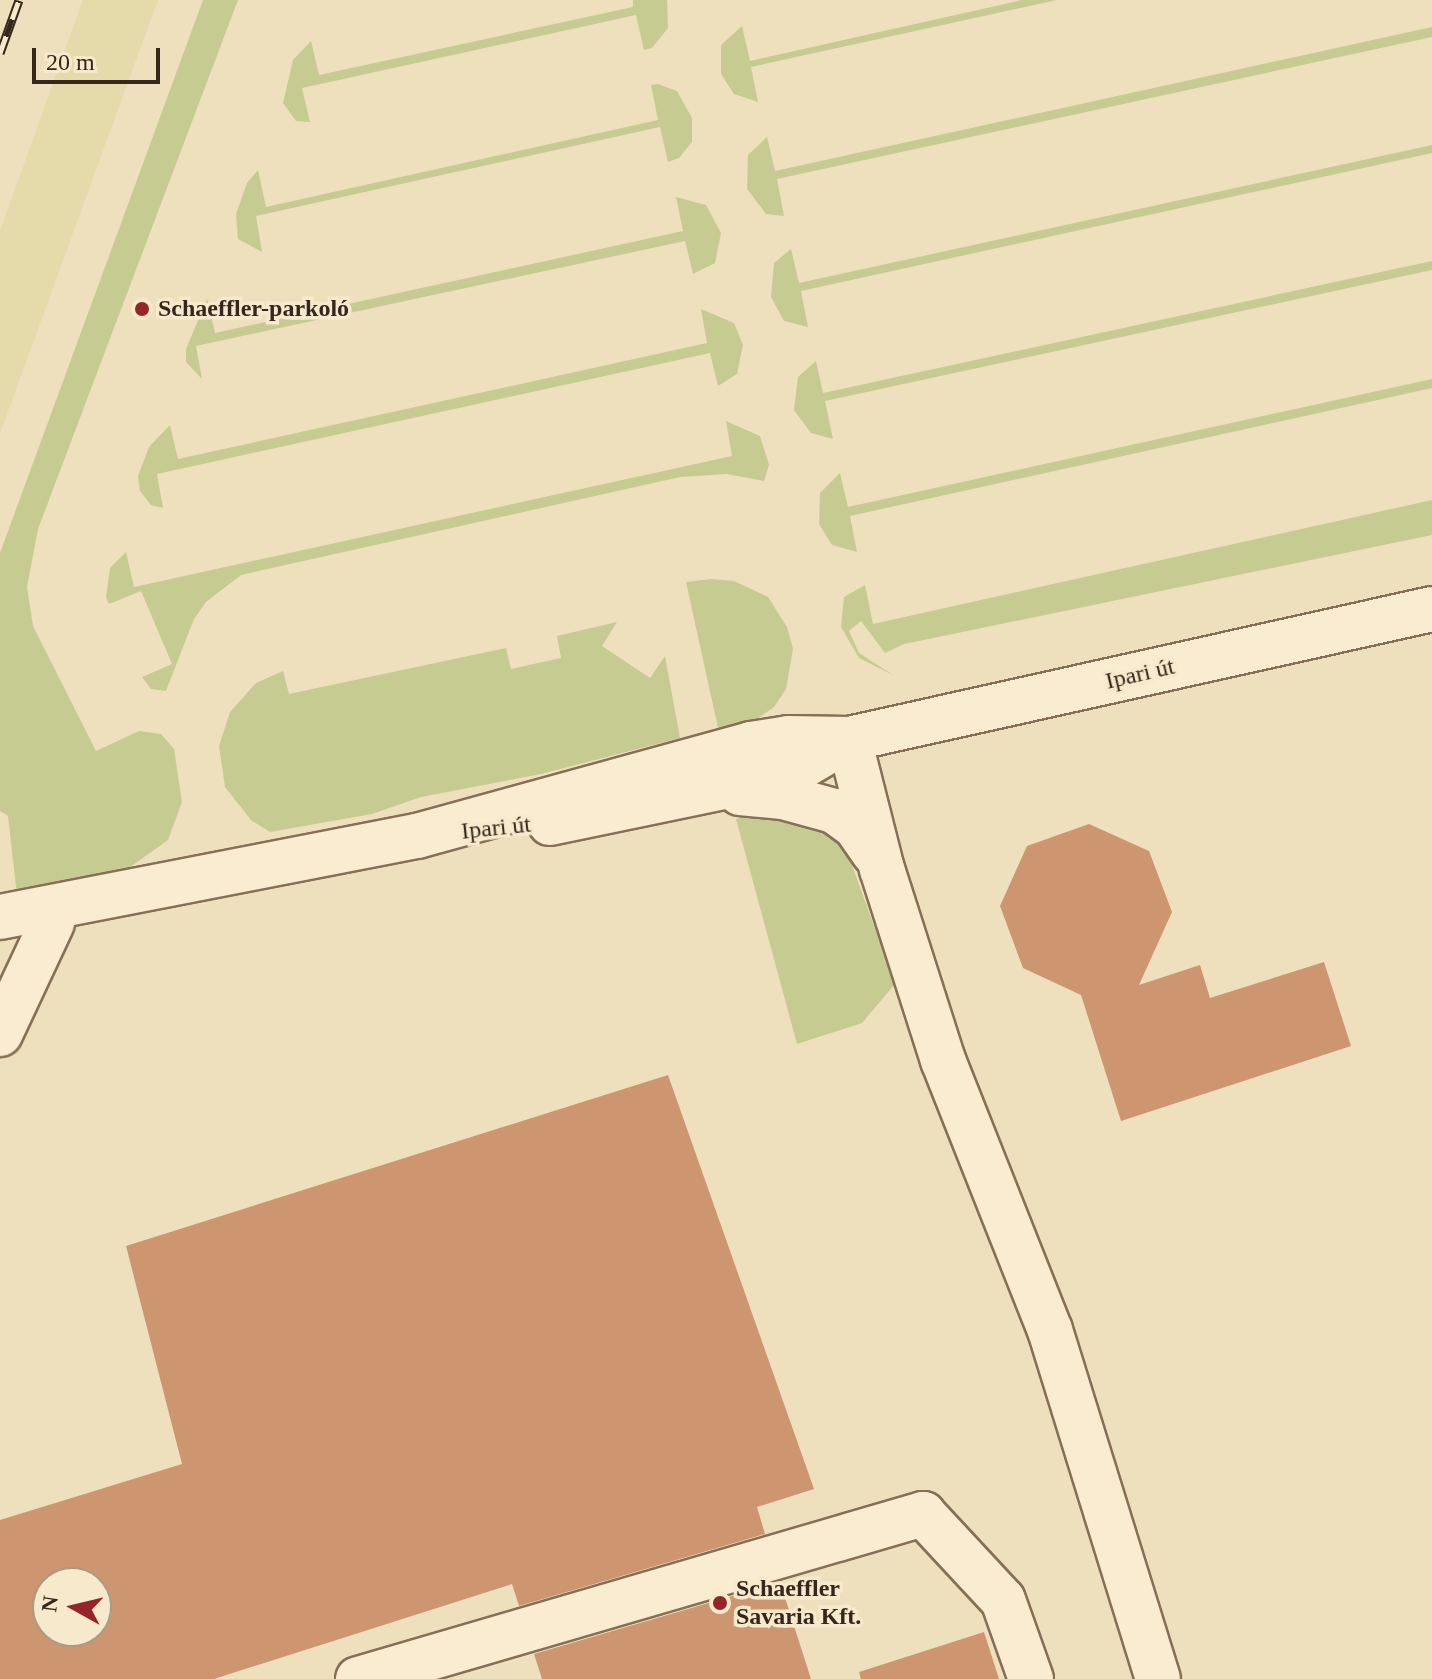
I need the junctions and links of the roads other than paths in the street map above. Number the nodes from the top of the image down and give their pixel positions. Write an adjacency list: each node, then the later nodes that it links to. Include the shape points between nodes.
1 (1432, 609): 2 (street, Ipari út)
2 (849, 739): 3 (street, Ipari út, via 798,769); 4 (street, Ipari út, via 788,738 751,744); 5 (street)
3 (714, 791): 4 (street, Ipari út, via 541,824); 5 (street, via 783,797 834,811 868,840)
4 (417, 836): 6 (street, Ipari út)
5 (882, 869): 13 (street, via 943,1060 1050,1330)
6 (222, 877): 7 (street, Ipari út); 8 (street, Ipari út)
7 (0, 917)
8 (52, 923): 9 (street, Ipari út); 10 (street)
9 (0, 937)
10 (0, 1034)
11 (358, 1679): 12 (street, via 923,1514 1003,1600)
12 (1031, 1679)
13 (1158, 1679)

